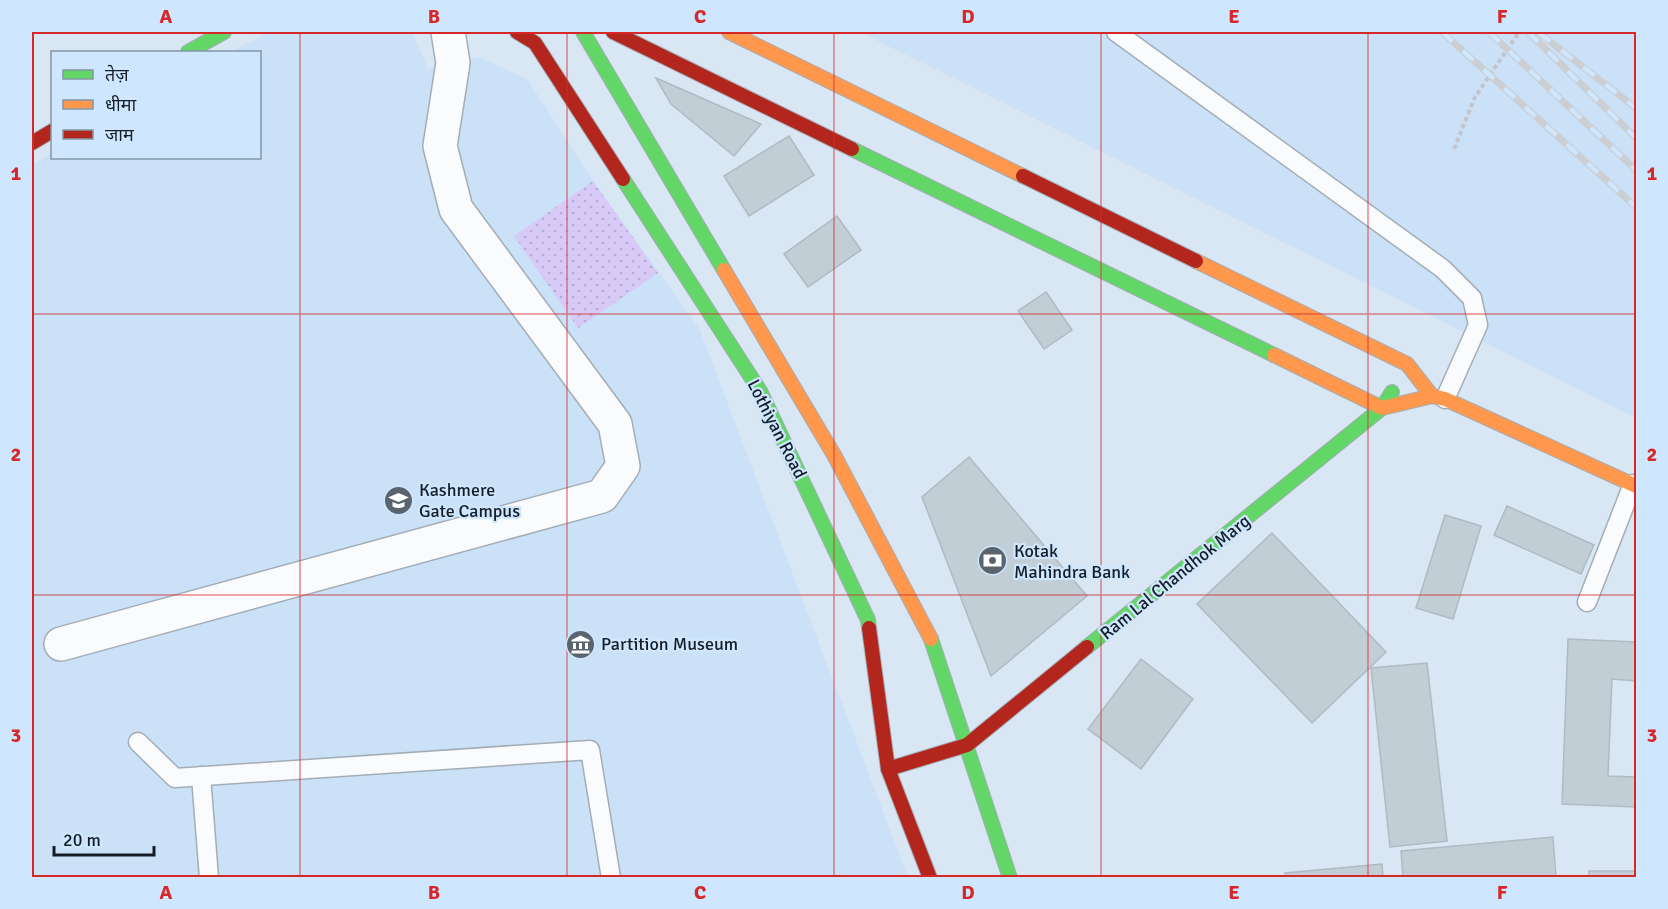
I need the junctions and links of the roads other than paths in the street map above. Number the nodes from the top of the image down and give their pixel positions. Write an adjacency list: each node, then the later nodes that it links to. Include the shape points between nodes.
1 (224, 32): 8 (street)
2 (448, 32): 16 (street, via 453,63 440,146 456,209 615,424 623,466 602,496)
3 (517, 32): 19 (street, Lothiyan Road, via 535,43 760,391 868,620)
4 (583, 32): 18 (street, Lothiyan Road, via 834,455 928,630)
5 (613, 32): 13 (street)
6 (729, 32): 11 (street)
7 (1116, 32): 12 (lane, via 1390,229 1443,269 1472,298 1478,325)
8 (190, 51)
9 (51, 131): 10 (street)
10 (32, 143)
11 (1407, 364): 12 (street); 13 (street)
12 (1438, 397): 13 (street); 14 (street)
13 (1382, 408): 18 (street, Ram Lal Chandhok Marg)
14 (1635, 485): 15 (lane)
15 (1587, 602)
16 (61, 644)
17 (138, 742): 20 (lane, via 175,778)
18 (968, 745): 19 (street); 24 (street, Lothiyan Road)
19 (888, 769): 23 (street, Lothiyan Road)
20 (201, 776): 21 (lane); 22 (lane, via 590,750)
21 (209, 878)
22 (611, 878)
23 (930, 878)
24 (1010, 878)

